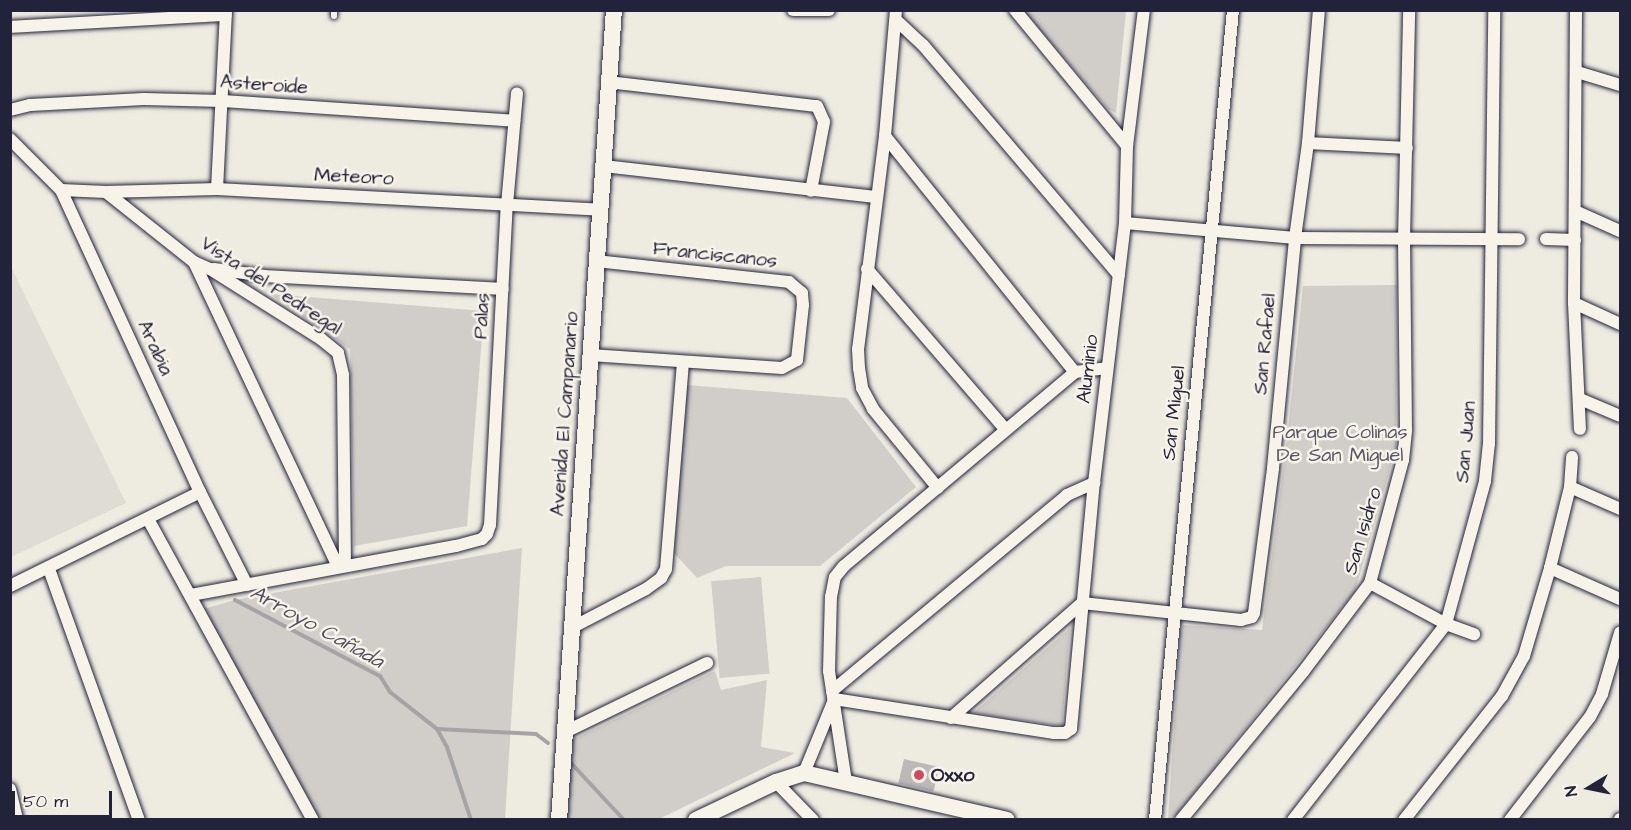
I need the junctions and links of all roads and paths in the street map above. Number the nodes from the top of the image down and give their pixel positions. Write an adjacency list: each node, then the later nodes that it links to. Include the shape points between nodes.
1 (614, 10): 15 (street, Avenida El Campanario)
2 (793, 10): 3 (street)
3 (829, 10)
4 (1016, 10): 24 (street)
5 (1144, 10): 24 (street, Aluminio)
6 (1233, 10): 36 (street, San Miguel)
7 (1318, 10): 23 (street, San Rafael)
8 (1409, 10): 25 (street, San Isidro)
9 (1494, 10): 42 (street, San Juan)
10 (1576, 10): 14 (street)
11 (226, 13): 13 (street); 18 (street)
12 (896, 15): 21 (street); 48 (street)
13 (10, 27)
14 (1577, 72): 16 (street); 34 (street)
15 (608, 82): 26 (street, Avenida El Campanario); 29 (street, via 816,106 824,122)
16 (1620, 85)
17 (518, 93): 20 (street, Palas)
18 (223, 101): 19 (street, Asteroide, via 133,99 30,105); 20 (street, Asteroide); 27 (street)
19 (10, 110)
20 (514, 121): 32 (street, Palas)
21 (885, 136): 31 (street); 55 (street)
22 (10, 138): 28 (street, Arabia)
23 (1308, 143): 25 (street); 38 (street, San Rafael)
24 (1127, 146): 35 (street, Aluminio)
25 (1407, 148): 39 (street, San Isidro)
26 (603, 165): 29 (street); 33 (street, Avenida El Campanario)
27 (217, 189): 30 (street, Meteoro); 32 (street, Meteoro)
28 (61, 190): 30 (street); 64 (street, Arabia)
29 (811, 191): 31 (street)
30 (106, 192): 45 (street, Vista del Pedregal)
31 (876, 197): 47 (street)
32 (507, 205): 33 (street, Meteoro); 49 (street, Palas)
33 (600, 210): 44 (street, Avenida El Campanario)
34 (1575, 211): 37 (street); 43 (street)
35 (1125, 223): 36 (street); 48 (street, Aluminio)
36 (1213, 231): 38 (street); 76 (street, San Miguel)
37 (1620, 231)
38 (1295, 238): 39 (street); 76 (street, San Rafael, via 1273,468 1254,613 1241,620)
39 (1404, 239): 42 (street); 70 (street, San Isidro, via 1407,379 1403,460)
40 (1520, 239): 42 (street)
41 (1546, 239): 43 (street)
42 (1490, 240): 77 (street, San Juan, via 1487,464)
43 (1575, 240): 50 (street)
44 (595, 261): 52 (street, Avenida El Campanario); 53 (street, Franciscanos, via 777,280 789,282 802,293 799,351 792,365 773,369)
45 (194, 262): 46 (street, Vista del Pedregal); 67 (street)
46 (210, 269): 49 (street, via 265,276); 67 (street, Vista del Pedregal, via 338,353 343,375)
47 (867, 269): 58 (street); 63 (street, via 858,349 862,388)
48 (1119, 275): 54 (street, Aluminio)
49 (503, 289): 67 (street, Palas, via 487,534 482,539)
50 (1574, 303): 51 (street); 56 (street, via 1575,376)
51 (1620, 324)
52 (590, 355): 53 (street, Franciscanos); 78 (street, Avenida El Campanario)
53 (683, 363): 78 (street, via 666,569 646,589)
54 (1107, 368): 55 (street); 61 (street, Aluminio)
55 (1075, 372): 58 (street)
56 (1580, 399): 57 (street); 59 (street)
57 (1620, 416)
58 (1005, 429): 63 (street)
59 (1580, 429)
60 (1572, 457): 62 (street)
61 (1094, 483): 75 (street, Aluminio); 82 (street, via 1067,495)
62 (1570, 487): 65 (street); 68 (street)
63 (938, 488): 82 (street, via 835,577 829,662)
64 (200, 492): 66 (street); 71 (street, Arabia)
65 (1620, 509)
66 (148, 519): 69 (street); 73 (street)
67 (342, 567): 71 (street)
68 (1550, 568): 74 (street); 99 (street, via 1524,656 1509,685)
69 (49, 569): 72 (street); 90 (street)
70 (1370, 583): 77 (street); 97 (street, San Isidro, via 1303,672)
71 (247, 585): 73 (street)
72 (10, 586)
73 (191, 595): 91 (street)
74 (1620, 599)
75 (1082, 603): 76 (street, San Rafael); 83 (street); 83 (street, Aluminio, via 1074,719 1068,732 1054,734)
76 (1173, 613): 96 (street, San Miguel)
77 (1446, 624): 79 (street); 98 (street, San Juan)
78 (573, 627): 84 (street, Avenida El Campanario)
79 (1474, 633)
80 (1620, 633): 100 (street, via 1602,694 1590,717)
81 (707, 663): 84 (street)
82 (833, 695): 83 (street); 85 (street); 87 (street)
83 (951, 718)
84 (565, 732): 92 (street, Avenida El Campanario)
85 (804, 773): 86 (street); 87 (street)
86 (776, 782): 93 (street); 94 (street)
87 (846, 782): 95 (street)
88 (10, 789): 89 (street)
89 (17, 819)
90 (139, 819)
91 (313, 819)
92 (559, 819)
93 (697, 819)
94 (813, 819)
95 (1007, 819)
96 (1155, 819)
97 (1181, 819)
98 (1293, 819)
99 (1404, 819)
100 (1510, 819)

